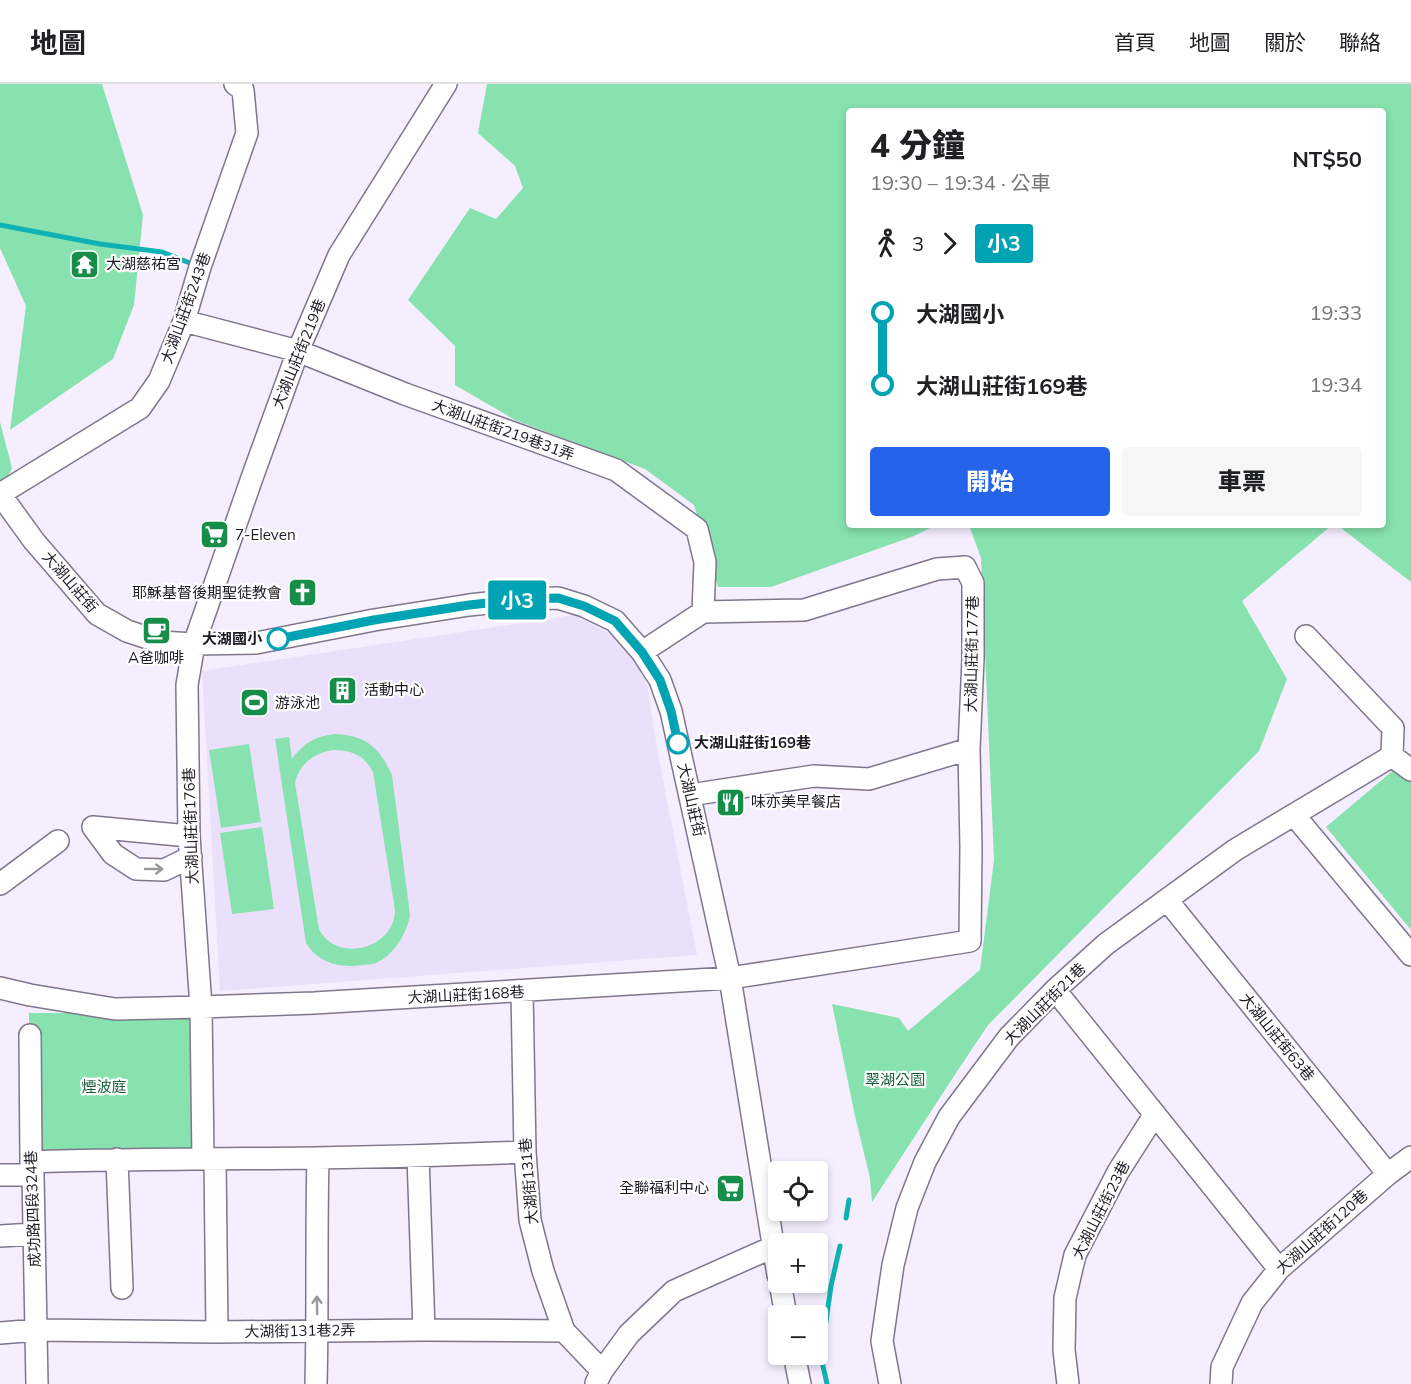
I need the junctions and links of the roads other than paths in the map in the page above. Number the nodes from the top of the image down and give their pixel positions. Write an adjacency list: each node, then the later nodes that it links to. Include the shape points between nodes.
1 (446, 84): 4 (street, 大湖山莊街219巷, via 339,255)
2 (242, 86): 3 (street, 大湖山莊街243巷, via 247,133)
3 (184, 321): 4 (street, 大湖山莊街219巷31弄); 5 (street, 大湖山莊街243巷, via 159,381 140,408)
4 (298, 351): 6 (street, 大湖山莊街219巷31弄, via 616,470 697,529 705,562); 8 (street, 大湖山莊街219巷)
5 (0, 494): 8 (street, 大湖山莊街, via 34,541 97,614 127,631 160,642)
6 (703, 612): 9 (street); 10 (street, 大湖山莊街177巷, via 804,610 937,569 965,567 973,583)
7 (1306, 636): 11 (street, via 1393,728)
8 (194, 644): 9 (street, 大湖山莊街, via 256,643 469,605 558,598 615,621); 16 (street, 大湖山莊街176巷, via 187,685)
9 (642, 652): 13 (street, 大湖山莊街, via 660,680 670,707)
10 (969, 749): 13 (street, via 869,779 814,776); 19 (street, 大湖山莊街177巷)
11 (1392, 756): 12 (street); 14 (street, 大湖山莊街21巷)
12 (1411, 770)
13 (690, 795): 21 (street, 大湖山莊街)
14 (1294, 815): 18 (street, 大湖山莊街21巷, via 1235,850); 20 (street)
15 (58, 840): 17 (street)
16 (190, 846): 16 (street, one-way to 16, via 93,827 113,854 136,869 164,870); 25 (street, 大湖山莊街176巷)
17 (0, 884)
18 (1167, 900): 23 (street, 大湖山莊街21巷, via 1106,944); 35 (street, 大湖山莊街63巷)
19 (970, 941): 21 (street, 大湖山莊街168巷)
20 (1411, 955)
21 (730, 978): 24 (street, 大湖山莊街168巷); 37 (street, 大湖山莊街)
22 (0, 988): 25 (street, 大湖山莊街168巷, via 115,1008)
23 (1054, 990): 27 (street); 54 (street, 大湖山莊街21巷, via 1009,1037 949,1117 925,1162 907,1208 892,1265 882,1341)
24 (522, 991): 25 (street, 大湖山莊街168巷); 28 (street, 大湖街131巷)
25 (201, 1007): 33 (street, 大湖山莊街176巷)
26 (30, 1035): 34 (street, 成功路四段324巷)
27 (1155, 1114): 41 (street); 55 (street, 大湖山莊街23巷, via 1118,1172 1075,1255 1065,1298)
28 (525, 1152): 29 (street); 45 (street, 大湖街131巷, via 530,1220)
29 (418, 1156): 30 (street); 44 (street)
30 (318, 1158): 33 (street); 47 (street, one-way to 30)
31 (1411, 1158): 35 (street, 大湖山莊街120巷)
32 (117, 1159): 33 (street); 34 (street); 42 (street)
33 (209, 1159): 46 (street, 大湖山莊街176巷)
34 (32, 1169): 36 (street); 38 (street, 成功路四段324巷)
35 (1388, 1174): 41 (street, 大湖山莊街120巷)
36 (0, 1175)
37 (771, 1233)
38 (33, 1234): 39 (street); 43 (street, 成功路四段324巷)
39 (0, 1236)
40 (768, 1249): 50 (street, via 674,1291 629,1334)
41 (1279, 1269): 56 (street, 大湖山莊街120巷, via 1252,1303 1222,1366)
42 (122, 1288)
43 (37, 1330): 46 (street, 大湖街131巷2弄); 48 (street, 大湖街131巷2弄); 51 (street, 成功路四段324巷)
44 (424, 1330): 45 (street, 大湖街131巷2弄); 47 (street, 大湖街131巷2弄)
45 (564, 1331): 50 (street, 大湖街131巷)
46 (218, 1332): 47 (street, 大湖街131巷2弄)
47 (317, 1332): 52 (street)
48 (0, 1333)
49 (796, 1365): 53 (street)
50 (599, 1378)
51 (38, 1384)
52 (316, 1384)
53 (800, 1384)
54 (890, 1384)
55 (1068, 1384)
56 (1221, 1384)

